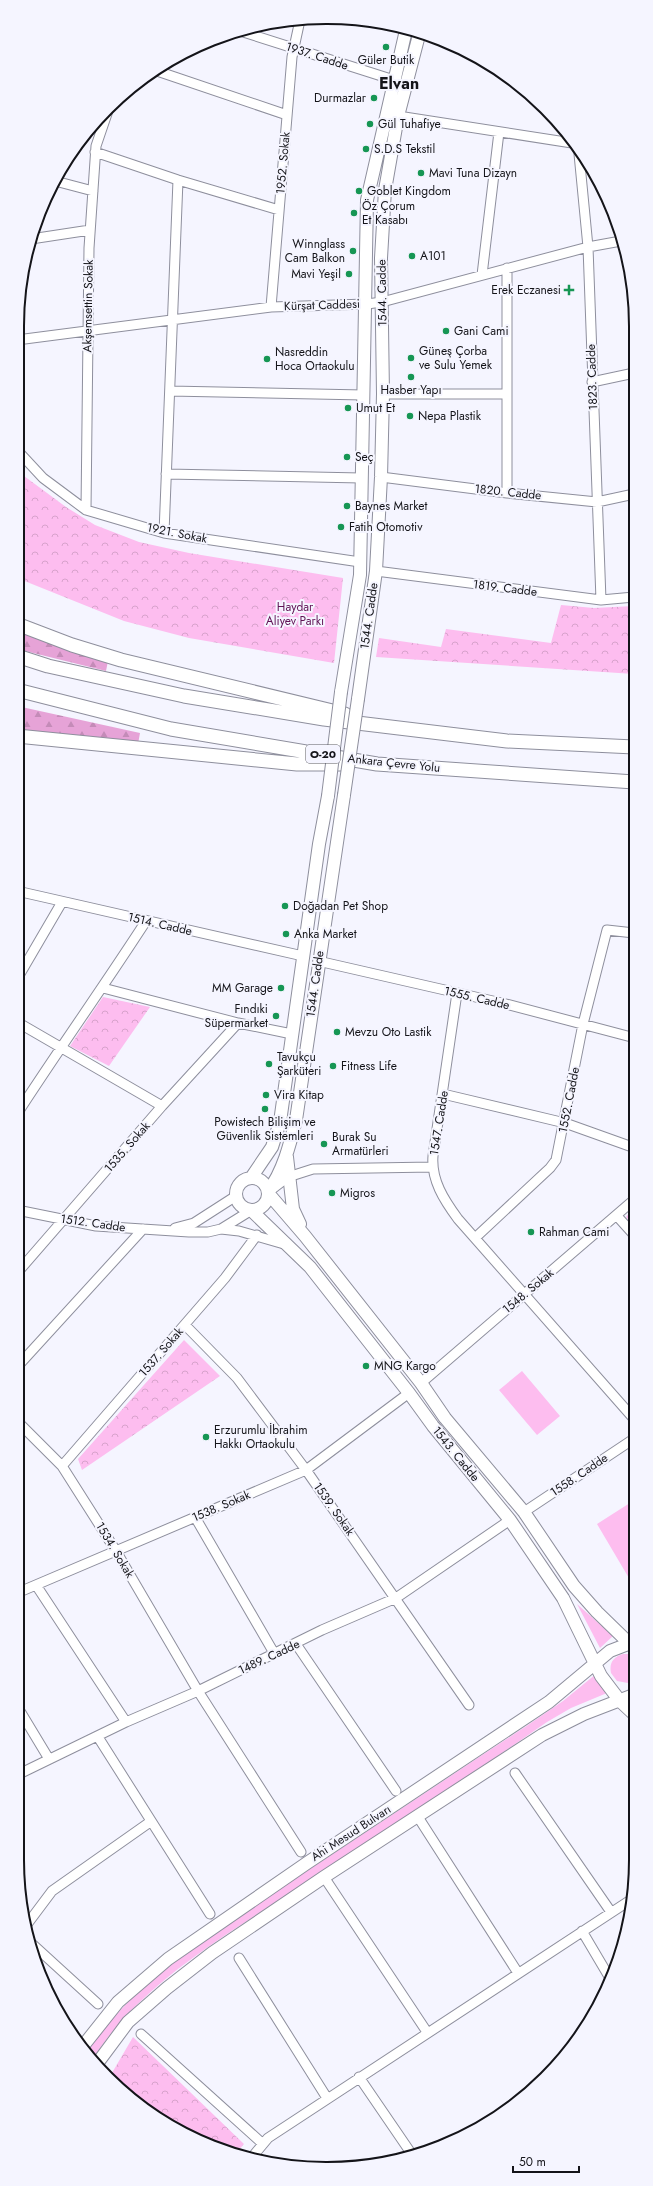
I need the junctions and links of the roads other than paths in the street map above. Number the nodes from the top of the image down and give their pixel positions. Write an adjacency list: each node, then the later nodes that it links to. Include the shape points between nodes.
1 (299, 26): 5 (street, 1952. Sokak)
2 (249, 34): 5 (street, 1937. Cadde)
3 (405, 34): 7 (main road, 1544. Cadde)
4 (417, 38): 9 (main road, 1544. Cadde)
5 (293, 48): 7 (street, 1937. Cadde); 8 (street, 1952. Sokak)
6 (162, 73): 8 (street)
7 (394, 80): 26 (main road, 1544. Cadde, via 368,200)
8 (287, 115): 18 (street, 1952. Sokak)
9 (398, 116): 11 (street); 25 (main road, 1544. Cadde, via 385,190 381,258)
10 (105, 121): 13 (street, Akşemsettin Sokak)
11 (499, 132): 12 (street); 24 (street)
12 (566, 142)
13 (96, 152): 15 (street); 17 (street, Akşemsettin Sokak)
14 (580, 161): 22 (street, 1823. Cadde)
15 (178, 180): 18 (street); 28 (street)
16 (61, 183): 17 (street)
17 (93, 191): 19 (street, Akşemsettin Sokak)
18 (279, 210): 27 (street, 1952. Sokak)
19 (90, 230): 20 (street); 29 (street, Akşemsettin Sokak)
20 (37, 239)
21 (617, 242): 22 (street, Kürşat Caddesi)
22 (588, 247): 23 (street, Kürşat Caddesi); 32 (street, 1823. Cadde)
23 (507, 268): 24 (street, Kürşat Caddesi); 35 (street)
24 (482, 275): 25 (street, Kürşat Caddesi)
25 (382, 302): 26 (street, Kürşat Caddesi); 34 (main road, 1544. Cadde)
26 (367, 304): 27 (street, Kürşat Caddesi); 36 (main road, 1544. Cadde)
27 (271, 307): 28 (street, Kürşat Caddesi)
28 (173, 320): 29 (street, Kürşat Caddesi); 33 (street)
29 (87, 331): 30 (street, Kürşat Caddesi); 44 (street, Akşemsettin Sokak)
30 (24, 339)
31 (629, 374): 32 (street)
32 (592, 382): 43 (street, 1823. Cadde)
33 (170, 390): 36 (street); 38 (street)
34 (383, 394): 35 (street); 39 (main road, 1544. Cadde)
35 (506, 394): 41 (street)
36 (364, 395): 40 (main road, 1544. Cadde)
37 (24, 458): 44 (street, 1921. Sokak, via 43,478)
38 (166, 474): 40 (street); 45 (street)
39 (381, 477): 41 (street, 1820. Cadde); 47 (main road, 1544. Cadde)
40 (361, 478): 46 (main road, 1544. Cadde)
41 (507, 493): 43 (street, 1820. Cadde)
42 (629, 495): 43 (street, 1820. Cadde)
43 (597, 502): 49 (street, 1823. Cadde)
44 (86, 510): 45 (street, 1921. Sokak)
45 (164, 533): 46 (street, 1921. Sokak)
46 (360, 562): 62 (main road, 1544. Cadde, bridge)
47 (376, 571): 49 (street, 1819. Cadde); 63 (main road, 1544. Cadde, bridge)
48 (629, 597): 49 (street, 1819. Cadde)
49 (601, 600)
50 (24, 627): 53 (highway, via 121,660)
51 (24, 658): 53 (highway, via 48,666 184,696 324,719)
52 (24, 692): 56 (highway, Ankara Çevre Yolu / O-20, via 171,729)
53 (398, 726): 55 (highway, via 507,740)
54 (24, 737): 56 (highway, via 297,764)
55 (629, 747)
56 (377, 764): 57 (highway, Ankara Çevre Yolu / O-20)
57 (629, 782)
58 (24, 892): 59 (street, 1514. Cadde)
59 (62, 902): 60 (street, 1514. Cadde); 64 (street)
60 (146, 921): 62 (street, 1514. Cadde); 65 (street)
61 (629, 933): 68 (street, 1552. Cadde, via 607,930)
62 (303, 956): 70 (main road, 1544. Cadde)
63 (318, 961): 66 (street, 1555. Cadde); 78 (main road, 1544. Cadde, via 296,1120)
64 (24, 967)
65 (103, 988): 67 (street); 72 (street)
66 (457, 993): 68 (street, 1555. Cadde); 73 (street, 1547. Cadde)
67 (238, 1023): 70 (street); 75 (street, 1535. Sokak)
68 (583, 1024): 71 (street, 1555. Cadde); 76 (street, 1552. Cadde)
69 (24, 1026): 72 (street)
70 (292, 1034): 81 (main road, 1544. Cadde, via 277,1136)
71 (629, 1036)
72 (60, 1047): 74 (street); 75 (street)
73 (443, 1094): 76 (street); 79 (street, 1547. Cadde)
74 (24, 1103)
75 (162, 1106): 88 (street, 1535. Sokak)
76 (565, 1122): 77 (street); 95 (street, 1552. Cadde, via 558,1154 550,1168)
77 (629, 1146)
78 (286, 1152): 80 (main road); 82 (main road, 1544. Cadde, via 275,1182)
79 (432, 1167): 80 (street, via 313,1169); 95 (street, 1547. Cadde, via 445,1202)
80 (288, 1177): 82 (street); 94 (main road, via 293,1209)
81 (251, 1178): 82 (main road, via 260,1180); 83 (main road, via 241,1182)
82 (268, 1192): 85 (main road, via 265,1203 257,1210); 94 (main road, 1543. Cadde)
83 (236, 1196): 85 (main road, via 239,1204); 90 (street, 1512. Cadde, via 194,1223)
84 (629, 1205): 87 (street, 1548. Sokak)
85 (251, 1210): 91 (street, 1512. Cadde); 96 (main road, 1543. Cadde)
86 (24, 1211): 88 (street, 1512. Cadde)
87 (617, 1216): 92 (street); 98 (street, 1548. Sokak)
88 (64, 1220): 89 (street, 1512. Cadde, via 96,1226); 97 (street, 1535. Sokak)
89 (143, 1229): 90 (street, 1512. Cadde); 100 (street)
90 (170, 1229): 91 (street, 1512. Cadde, via 208,1232)
91 (221, 1229): 93 (street)
92 (629, 1229)
93 (256, 1235): 96 (street); 99 (street, 1537. Sokak, via 225,1278)
94 (305, 1236): 101 (main road, 1543. Cadde)
95 (474, 1238): 98 (street, 1547. Cadde)
96 (291, 1246): 102 (main road, 1543. Cadde)
97 (24, 1265)
98 (524, 1294): 101 (street, 1548. Sokak); 103 (street, 1547. Cadde)
99 (185, 1324): 106 (street, 1537. Sokak); 107 (street, 1539. Sokak, via 237,1378)
100 (24, 1359)
101 (421, 1383): 108 (main road, 1543. Cadde, via 445,1418)
102 (409, 1392): 107 (street, 1538. Sokak); 110 (main road, 1543. Cadde, via 433,1426)
103 (629, 1413)
104 (24, 1430): 106 (street, 1534. Sokak)
105 (629, 1442): 108 (street, 1558. Cadde)
106 (62, 1466): 111 (street, 1534. Sokak)
107 (306, 1470): 109 (street, 1538. Sokak); 114 (street, 1539. Sokak)
108 (524, 1512): 115 (main road, 1543. Cadde, via 578,1591 597,1612)
109 (194, 1517): 111 (street, 1538. Sokak); 118 (street)
110 (510, 1520): 114 (street, 1489. Cadde); 119 (main road, 1543. Cadde, via 563,1598)
111 (116, 1551): 112 (street, 1538. Sokak); 120 (street, 1534. Sokak)
112 (36, 1585): 113 (street, 1538. Sokak); 126 (street)
113 (24, 1590)
114 (396, 1598): 116 (street, 1489. Cadde); 123 (street, 1539. Sokak)
115 (629, 1640)
116 (296, 1644): 118 (street, 1489. Cadde); 131 (street)
117 (629, 1645): 119 (main road, Ahi Mesud Bulvarı, via 610,1651)
118 (274, 1653): 120 (street, 1489. Cadde)
119 (595, 1664): 122 (main road, 1543. Cadde); 148 (main road, Ahi Mesud Bulvarı, via 549,1702 307,1862 168,1959 118,2002)
120 (198, 1691): 126 (street, 1489. Cadde); 134 (street, 1534. Sokak)
121 (629, 1698): 122 (main road, Ahi Mesud Bulvarı)
122 (620, 1702): 124 (main road, 1543. Cadde); 132 (main road, Ahi Mesud Bulvarı, via 584,1714 542,1735)
123 (469, 1705)
124 (629, 1710)
125 (24, 1718): 128 (street)
126 (126, 1722): 127 (street, 1489. Cadde)
127 (98, 1737): 128 (street, 1489. Cadde); 133 (street)
128 (49, 1759): 129 (street, 1489. Cadde)
129 (24, 1772)
130 (515, 1773): 137 (street)
131 (396, 1791)
132 (418, 1817): 135 (main road, Ahi Mesud Bulvarı); 143 (street)
133 (150, 1822): 138 (street); 139 (street, via 52,1891)
134 (301, 1852)
135 (324, 1877): 146 (street); 149 (main road, Ahi Mesud Bulvarı, via 212,1953 167,1988 128,2022)
136 (625, 1903): 137 (street)
137 (611, 1912): 140 (street)
138 (210, 1914)
139 (30, 1920)
140 (582, 1932): 143 (street); 144 (street)
141 (37, 1949): 145 (street)
142 (239, 1958): 151 (street)
143 (518, 1973): 146 (street)
144 (607, 1973)
145 (98, 2004)
146 (427, 2032): 150 (street)
147 (141, 2034): 152 (street)
148 (86, 2042)
149 (100, 2060)
150 (358, 2077): 151 (street); 153 (street)
151 (327, 2098): 152 (street)
152 (263, 2144): 154 (street)
153 (409, 2151)
154 (255, 2153)

